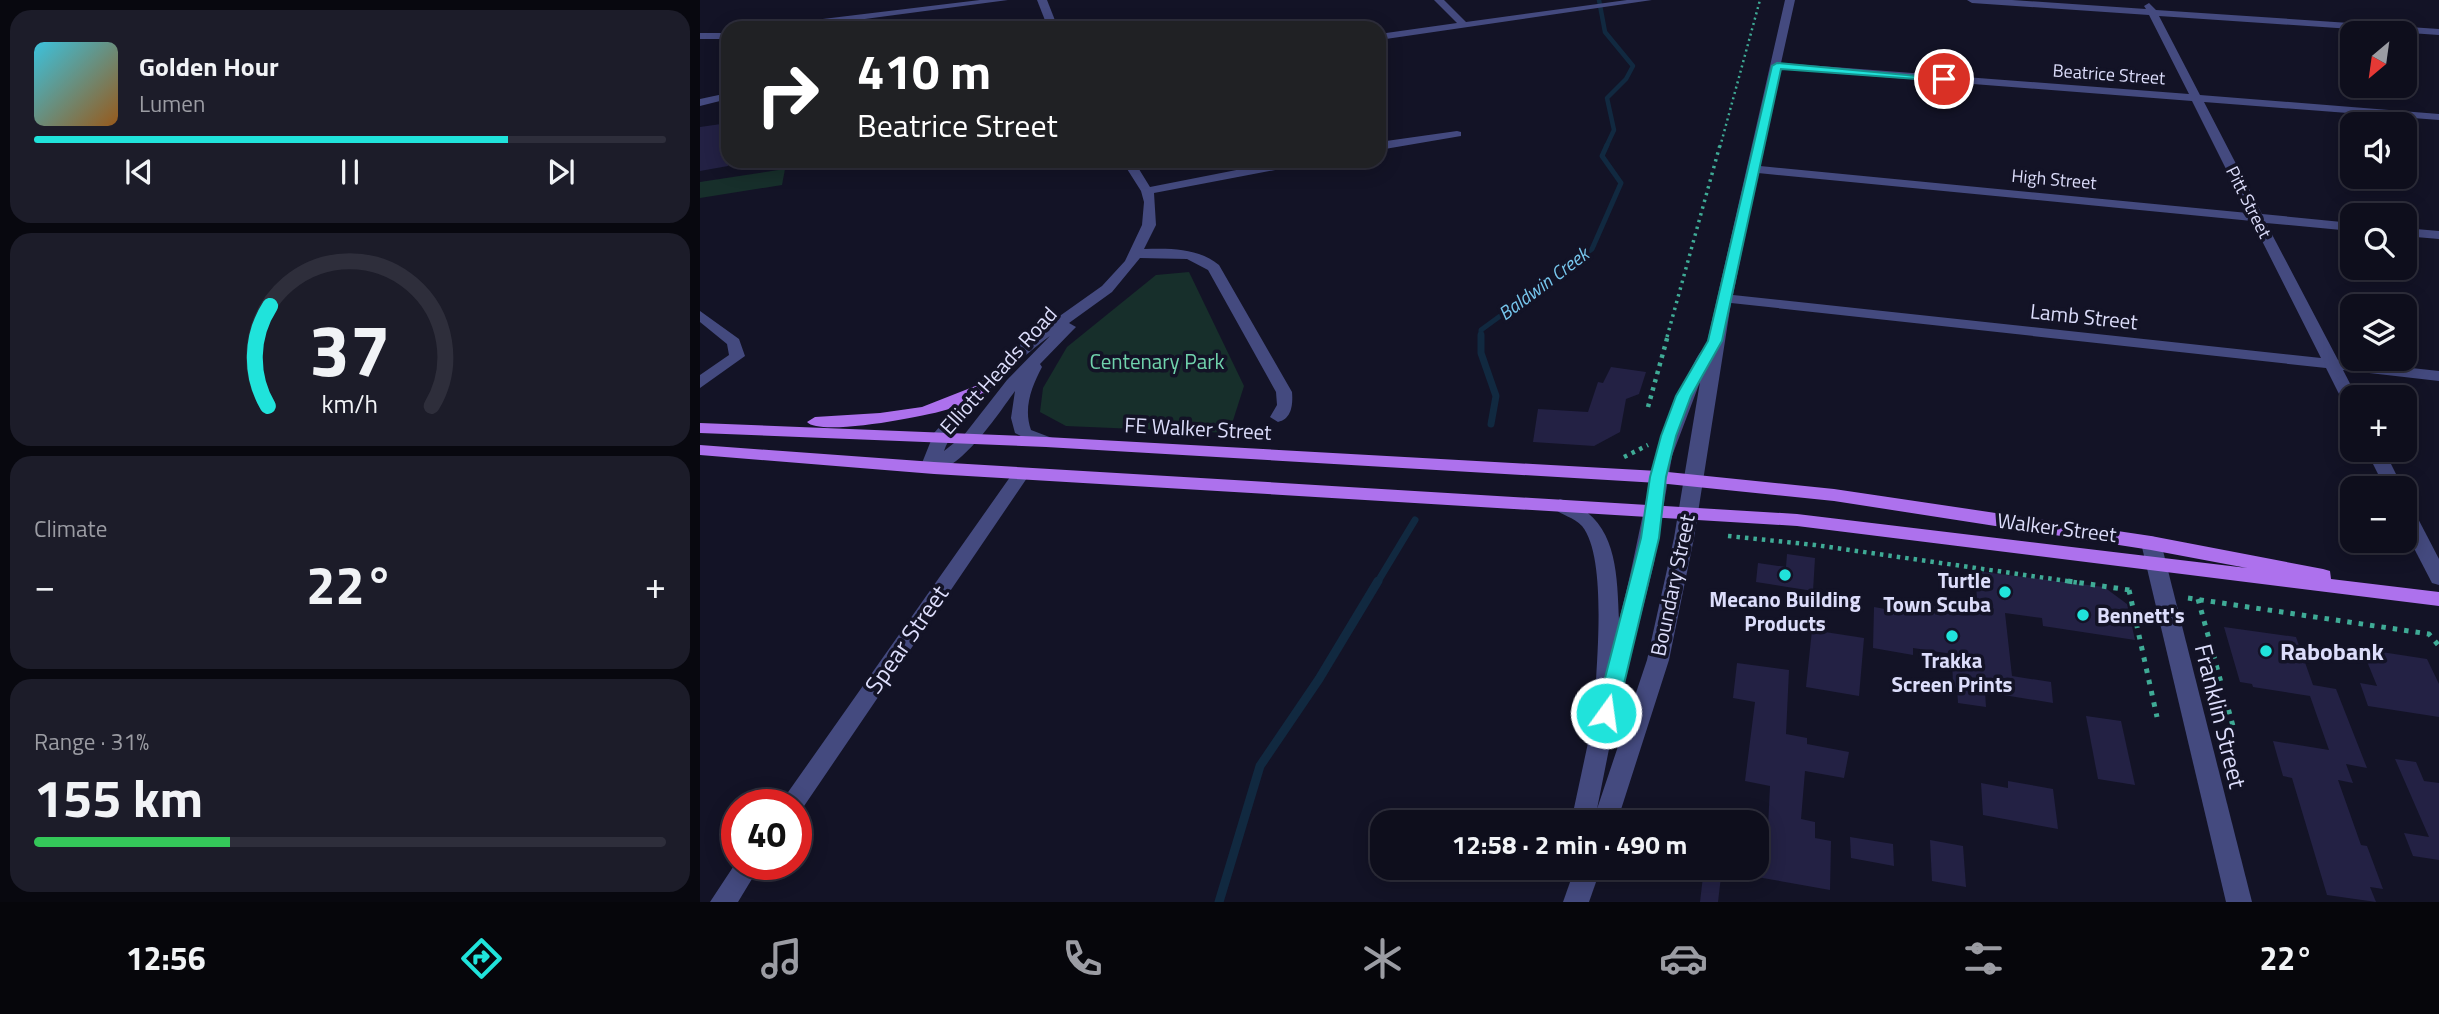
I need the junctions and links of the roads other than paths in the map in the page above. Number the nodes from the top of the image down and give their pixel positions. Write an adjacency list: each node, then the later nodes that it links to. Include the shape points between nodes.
1 (1003, 0): 8 (street)
2 (1042, 0): 9 (street)
3 (1439, 0): 10 (street)
4 (1647, 0): 10 (street)
5 (1790, 0): 15 (street, Boundary Street)
6 (1972, 0): 7 (street)
7 (2149, 6): 11 (street); 17 (street, Pitt Street)
8 (830, 21)
9 (1050, 21)
10 (1463, 24): 14 (street)
11 (2439, 32)
12 (700, 36): 13 (street)
13 (721, 36)
14 (1386, 36)
15 (1777, 66): 17 (street, Beatrice Street); 24 (street, Boundary Street)
16 (721, 96): 18 (street)
17 (2195, 98): 19 (street, Beatrice Street); 26 (street, Pitt Street)
18 (700, 103)
19 (2439, 117)
20 (1457, 134): 21 (street)
21 (1386, 145)
22 (1132, 168): 25 (street, Elliott Heads Road)
23 (1265, 168): 25 (street)
24 (1752, 170): 26 (street, High Street); 31 (street, Boundary Street)
25 (1147, 191): 30 (street, Elliott Heads Road, via 1149,225)
26 (2258, 218): 27 (street, High Street); 36 (street, Pitt Street)
27 (2340, 226)
28 (2417, 233): 29 (street)
29 (2439, 235)
30 (1136, 254): 32 (street, Elliott Heads Road); 41 (street, via 1190,256 1214,268 1284,391 1285,405)
31 (1724, 298): 34 (street, Boundary Street); 36 (street, Lamb Street)
32 (1095, 299): 35 (street, Elliott Heads Road); 40 (street, Elliott Heads Road, via 1028,345)
33 (700, 315): 38 (street, via 734,342 737,356)
34 (1715, 341): 49 (street, Boundary Street, via 1684,396); 50 (street, Boundary Street)
35 (1043, 352): 44 (street, Elliott Heads Road); 45 (street, via 1027,383 1019,419 1024,433)
36 (2332, 364): 37 (street, Lamb Street); 39 (street, Pitt Street)
37 (2439, 376)
38 (700, 383)
39 (2342, 385)
40 (984, 388): 42 (main road, via 947,406 882,417); 43 (street, Elliott Heads Road)
41 (1278, 417)
42 (700, 427): 43 (main road, FE Walker Street)
43 (940, 437): 44 (main road, FE Walker Street); 47 (street, Elliott Heads Road)
44 (970, 439): 45 (main road, FE Walker Street); 47 (street, Elliott Heads Road)
45 (1046, 442): 49 (main road, FE Walker Street)
46 (700, 450): 47 (main road)
47 (931, 468): 48 (main road)
48 (1021, 474): 51 (main road); 59 (street, Spear Street)
49 (1658, 477): 50 (main road, FE Walker Street); 52 (street, Boundary Street)
50 (1693, 480): 53 (street, Boundary Street); 55 (main road, Walker Street, via 1834,495)
51 (1560, 505): 52 (main road); 58 (street, via 1589,522 1600,548 1609,612)
52 (1654, 511): 53 (main road); 58 (street, Boundary Street)
53 (1688, 513): 55 (main road, Walker Street); 61 (street, Boundary Street, via 1658,660)
54 (2417, 535): 56 (street)
55 (2153, 554): 57 (main road, Walker Street); 67 (street, Franklin Street)
56 (2439, 578)
57 (2429, 597)
58 (1606, 713): 60 (street, Boundary Street)
59 (802, 789)
60 (1586, 810)
61 (1609, 810)
62 (738, 880): 65 (street)
63 (1575, 880): 66 (street)
64 (1583, 880): 66 (street)
65 (723, 902)
66 (1573, 902)
67 (2239, 902)

